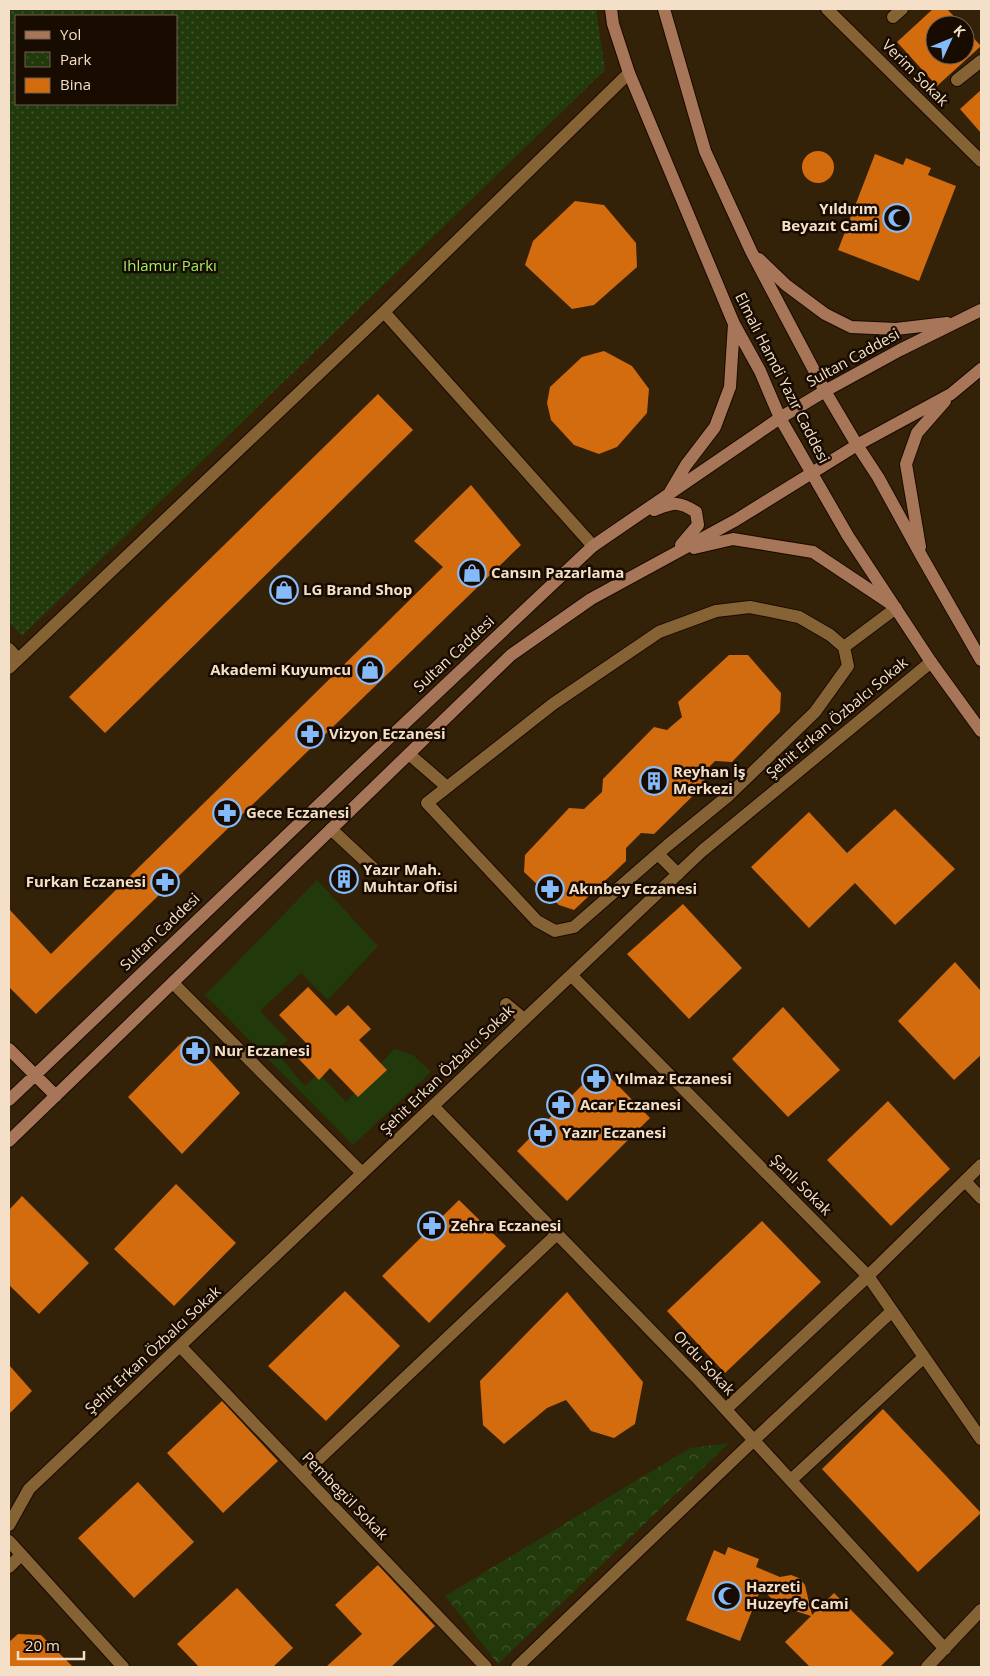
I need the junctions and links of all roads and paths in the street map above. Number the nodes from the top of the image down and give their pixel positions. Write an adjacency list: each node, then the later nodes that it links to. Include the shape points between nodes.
1 (611, 9): 5 (street, Elmalı Hamdi Yazır Caddesi)
2 (664, 9): 8 (street, Elmalı Hamdi Yazır Caddesi, via 705,152)
3 (826, 9): 7 (street, Verim Sokak)
4 (981, 61): 6 (street)
5 (630, 73): 10 (street); 12 (street, Elmalı Hamdi Yazır Caddesi)
6 (957, 80)
7 (981, 161)
8 (751, 251): 11 (street, via 786,285 824,314 851,328 896,329); 14 (street, Elmalı Hamdi Yazır Caddesi)
9 (981, 310): 11 (street, Sultan Caddesi)
10 (384, 312): 21 (street); 27 (street)
11 (957, 322): 14 (street, Sultan Caddesi)
12 (734, 324): 16 (street, Elmalı Hamdi Yazır Caddesi, via 760,371); 19 (street, via 730,387 715,427)
13 (981, 369): 15 (street)
14 (825, 390): 16 (street, Sultan Caddesi); 17 (street, Elmalı Hamdi Yazır Caddesi)
15 (950, 394): 17 (street); 23 (street, via 918,433 906,464)
16 (780, 418): 18 (street, Elmalı Hamdi Yazır Caddesi); 19 (street, Sultan Caddesi)
17 (857, 445): 18 (street); 23 (street, Elmalı Hamdi Yazır Caddesi)
18 (811, 472): 22 (street, via 736,520); 24 (street, Elmalı Hamdi Yazır Caddesi, via 848,536)
19 (668, 495): 20 (street, Sultan Caddesi)
20 (639, 515): 21 (street, Sultan Caddesi); 22 (street, via 671,504 684,504 696,512 698,525)
21 (593, 546): 43 (street, Sultan Caddesi)
22 (674, 554): 24 (street, via 733,539 813,552); 32 (street, via 591,598 511,654)
23 (922, 557): 28 (street, Elmalı Hamdi Yazır Caddesi)
24 (896, 608): 25 (street); 29 (street, Elmalı Hamdi Yazır Caddesi)
25 (844, 647): 33 (street, via 799,617 750,607 716,611 659,632 552,704); 35 (street, via 848,666 814,712 728,796)
26 (9, 649): 27 (street)
27 (18, 659): 30 (street)
28 (981, 660)
29 (931, 662): 31 (street, Elmalı Hamdi Yazır Caddesi); 37 (street, Şehit Erkan Özbalcı Sokak)
30 (9, 668)
31 (981, 732)
32 (408, 754): 33 (street); 34 (street)
33 (448, 787): 35 (street, via 426,803 537,921 555,931 574,927)
34 (331, 829): 36 (street); 39 (street)
35 (658, 854): 37 (street)
36 (375, 870)
37 (678, 874): 38 (street, Şehit Erkan Özbalcı Sokak)
38 (571, 975): 41 (street, Şehit Erkan Özbalcı Sokak); 53 (street, Şanlı Sokak)
39 (173, 984): 44 (street); 49 (street)
40 (506, 1004): 41 (street)
41 (524, 1019): 46 (street, Şehit Erkan Özbalcı Sokak)
42 (9, 1049): 43 (street)
43 (35, 1075): 44 (street); 45 (street, Sultan Caddesi)
44 (56, 1096): 47 (street)
45 (9, 1100)
46 (433, 1106): 49 (street, Şehit Erkan Özbalcı Sokak); 52 (street, Ordu Sokak)
47 (9, 1141)
48 (981, 1165): 50 (street)
49 (362, 1174): 55 (street, Şehit Erkan Özbalcı Sokak)
50 (965, 1181): 51 (street); 53 (street)
51 (981, 1198)
52 (557, 1234): 57 (street, Ordu Sokak); 60 (street)
53 (868, 1276): 54 (street, Şanlı Sokak); 57 (street)
54 (892, 1310): 56 (street, Şanlı Sokak); 59 (street)
55 (181, 1347): 60 (street, Pembegül Sokak); 62 (street, Şehit Erkan Özbalcı Sokak, via 29,1489)
56 (924, 1357): 58 (street, Şanlı Sokak); 61 (street)
57 (726, 1410): 59 (street, Ordu Sokak)
58 (981, 1439)
59 (754, 1440): 61 (street, Ordu Sokak); 70 (street)
60 (303, 1474): 69 (street, Pembegül Sokak)
61 (790, 1480): 67 (street, Ordu Sokak)
62 (9, 1526)
63 (9, 1541): 64 (street)
64 (21, 1555): 65 (street); 68 (street)
65 (9, 1567)
66 (981, 1610): 67 (street)
67 (945, 1649): 71 (street)
68 (124, 1667)
69 (486, 1667)
70 (516, 1667)
71 (927, 1667)

